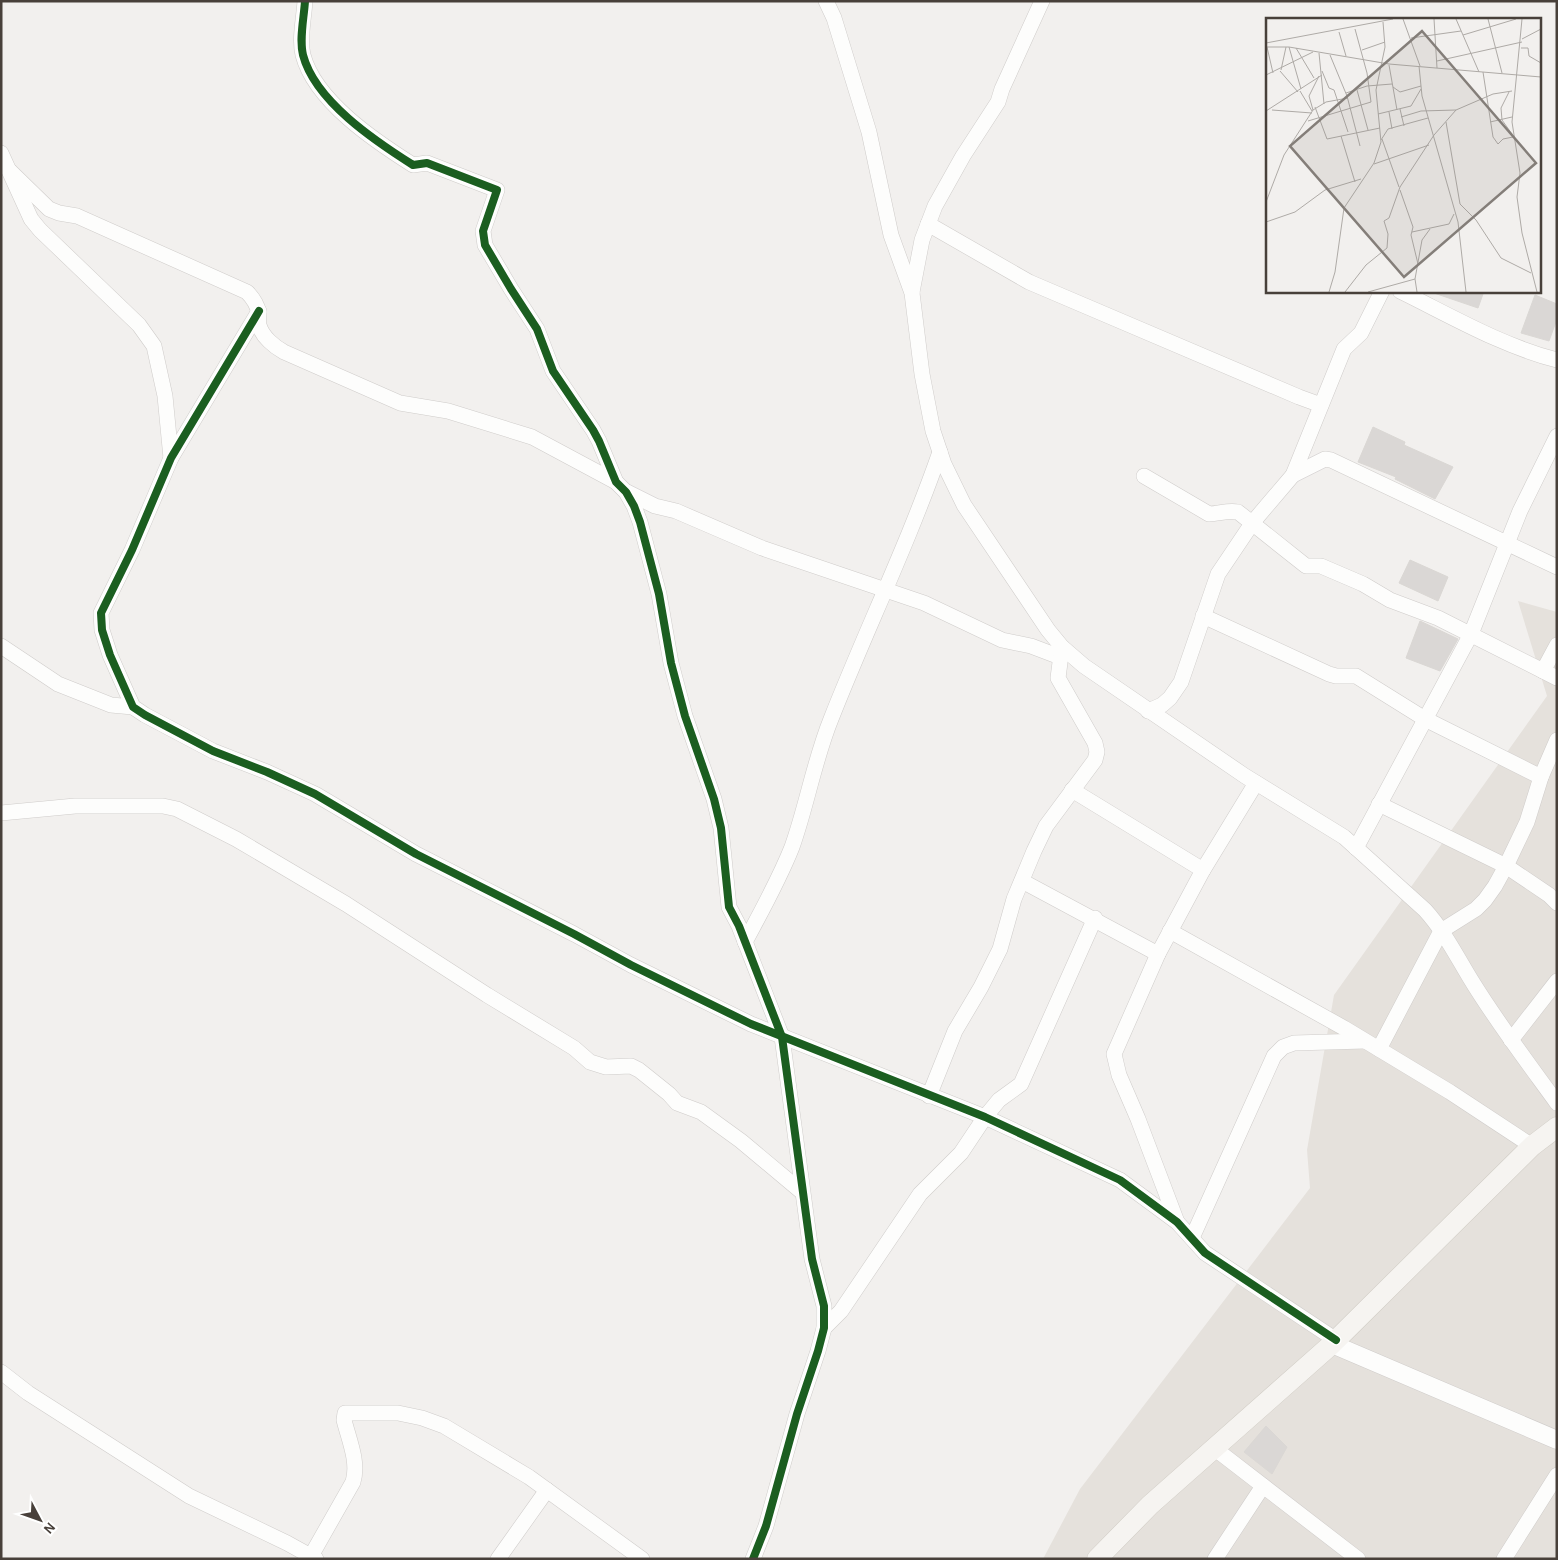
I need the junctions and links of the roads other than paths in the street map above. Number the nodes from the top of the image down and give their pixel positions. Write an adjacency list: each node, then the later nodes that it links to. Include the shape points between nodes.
1 (304, 1): 18 (street, via 303,54 315,79 340,110 365,133 413,165 427,163 498,190 483,231 485,244 537,329 552,371 599,441)
2 (826, 1): 9 (street, via 869,132 891,236)
3 (1042, 1): 6 (street, via 998,102 963,156)
4 (1, 153): 5 (street)
5 (10, 171): 10 (street, via 54,212 77,216 237,286 255,300); 15 (street, via 40,230 138,325 154,346 165,396)
6 (928, 224): 9 (street); 12 (street, via 1029,282)
7 (1382, 292): 12 (street, via 1361,333 1344,349)
8 (1402, 292): 11 (street, via 1498,339)
9 (912, 294): 14 (street, via 922,374)
10 (259, 311): 15 (street); 18 (street, via 259,326 276,348 284,352 400,403 448,411 525,434)
11 (1557, 360)
12 (1322, 405): 16 (street)
13 (1557, 436): 20 (street)
14 (940, 452): 22 (street, via 921,508); 27 (street, via 964,505)
15 (171, 458): 29 (street, via 101,613 102,630 110,655)
16 (1293, 475): 19 (street); 20 (street, via 1325,459 1331,460)
17 (1144, 476): 19 (street, via 1209,514 1238,512)
18 (621, 487): 22 (street, via 655,506 676,511 762,548); 46 (street, via 640,522 685,716 719,818 729,907)
19 (1252, 522): 23 (street, via 1218,574); 24 (street, via 1306,566 1321,566)
20 (1507, 544): 21 (street); 24 (street)
21 (1557, 567)
22 (886, 589): 27 (street, via 1002,640); 46 (street, via 830,720 792,847 778,881)
23 (1203, 616): 30 (street, via 1181,682 1170,698); 31 (street, via 1328,674 1356,676)
24 (1471, 634): 28 (street); 31 (street)
25 (1, 646): 29 (street, via 58,684 111,705)
26 (1557, 646): 28 (street)
27 (1061, 652): 30 (street); 35 (street, via 1058,678 1097,752 1095,760)
28 (1550, 674)
29 (134, 706): 49 (street, via 213,751 315,794 416,854 631,965)
30 (1148, 711): 34 (street)
31 (1425, 719): 33 (street); 36 (street)
32 (1557, 740): 33 (street)
33 (1541, 777): 39 (street, via 1526,822)
34 (1256, 783): 38 (street, via 1344,837); 40 (street)
35 (1072, 790): 40 (street); 41 (street, via 1046,826)
36 (1379, 804): 38 (street); 39 (street)
37 (1, 813): 58 (street, via 75,806 163,806 177,809 236,839 346,904 574,1048 590,1062 639,1070 677,1103 701,1112 741,1140)
38 (1356, 848): 45 (street, via 1425,910)
39 (1506, 866): 42 (street); 45 (street, via 1486,900)
40 (1203, 870): 44 (street)
41 (1022, 881): 43 (street); 53 (street, via 1000,949 955,1031)
42 (1557, 903)
43 (1095, 918): 47 (street); 55 (street, via 1021,1084)
44 (1170, 931): 47 (street); 51 (street)
45 (1441, 931): 50 (street); 52 (street)
46 (745, 942): 49 (street)
47 (1158, 954): 59 (street, via 1114,1054 1119,1075)
48 (1557, 981): 50 (street)
49 (782, 1037): 53 (street); 58 (street)
50 (1511, 1040): 54 (street)
51 (1364, 1041): 52 (street); 60 (street, via 1294,1043 1283,1047 1274,1056)
52 (1379, 1049): 57 (street)
53 (929, 1096): 55 (street)
54 (1557, 1103)
55 (985, 1117): 59 (street, via 1120,1180); 61 (street, via 961,1153 920,1194 841,1311)
56 (1557, 1127): 57 (main road)
57 (1532, 1146): 62 (main road)
58 (802, 1192): 61 (street, via 812,1259 824,1306)
59 (1176, 1222): 60 (street)
60 (1192, 1238): 62 (street, via 1205,1253)
61 (824, 1328): 72 (street, via 766,1526)
62 (1334, 1342): 64 (street); 65 (main road)
63 (1, 1372): 69 (street, via 28,1393 189,1496)
64 (1557, 1440)
65 (1214, 1448): 67 (street); 73 (main road, via 1150,1504)
66 (1557, 1475): 76 (street)
67 (1263, 1486): 74 (street); 75 (street)
68 (547, 1490): 69 (street, via 460,1435 422,1418 398,1412 345,1413 356,1474); 70 (street); 71 (street)
69 (313, 1557)
70 (498, 1559)
71 (642, 1559)
72 (753, 1559)
73 (1096, 1559)
74 (1214, 1559)
75 (1358, 1559)
76 (1504, 1559)

